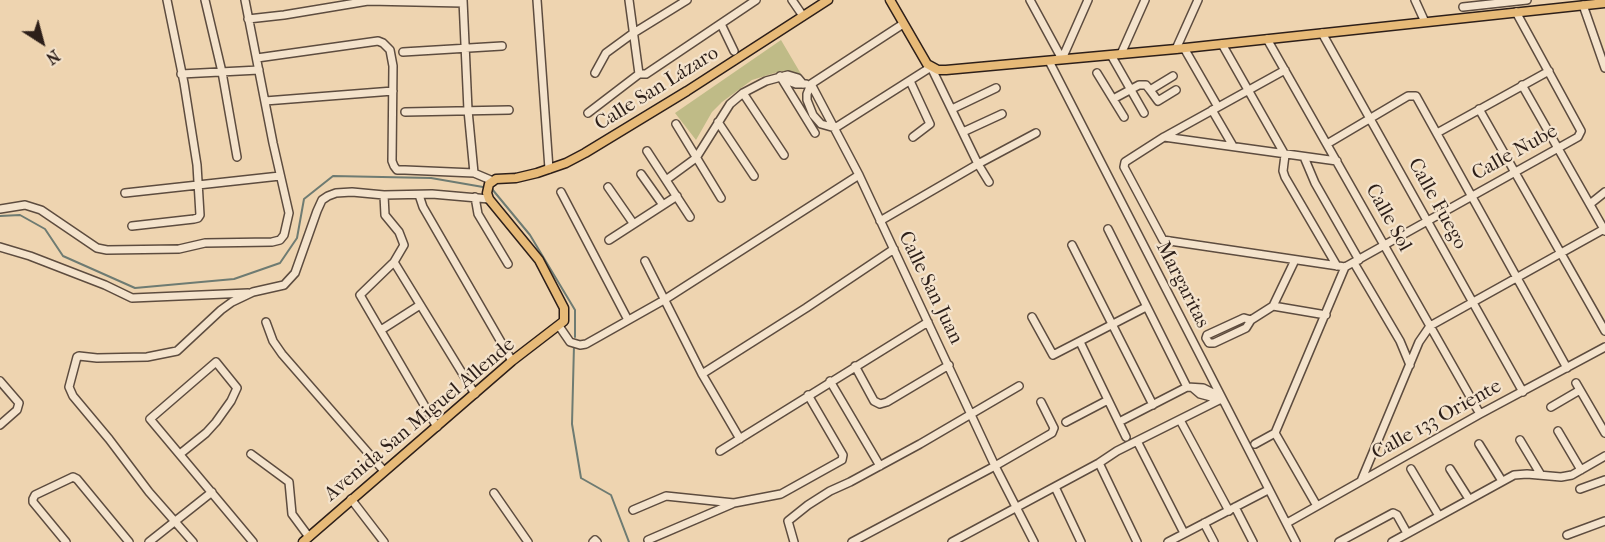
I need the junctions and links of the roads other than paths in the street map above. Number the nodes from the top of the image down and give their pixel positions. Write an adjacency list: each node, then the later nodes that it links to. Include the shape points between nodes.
1 (167, 0): 50 (street)
2 (205, 0): 48 (street)
3 (245, 0): 26 (street)
4 (368, 0): 19 (street); 26 (street)
5 (537, 0): 98 (street)
6 (629, 0): 31 (street)
7 (687, 0): 31 (street)
8 (756, 0): 28 (street)
9 (792, 0): 24 (street)
10 (828, 0): 24 (main road, Calle San Lázaro)
11 (890, 0): 29 (main road)
12 (1088, 0): 41 (street)
13 (1145, 0): 39 (street)
14 (1198, 0): 36 (street)
15 (1415, 0): 27 (street)
16 (1527, 0): 18 (street)
17 (1032, 1): 41 (street)
18 (1502, 1): 21 (street); 23 (street, Calle Nube)
19 (463, 2): 35 (street)
20 (1605, 3): 22 (main road)
21 (1461, 4): 25 (street)
22 (1583, 5): 23 (main road); 44 (street)
23 (1511, 13): 25 (main road); 47 (street, Calle Nube)
24 (803, 15): 98 (main road, Calle San Lázaro, via 595,147)
25 (1465, 18): 27 (main road)
26 (248, 19): 40 (street)
27 (1425, 22): 30 (main road)
28 (721, 24): 37 (street); 52 (street, via 646,74)
29 (903, 24): 43 (main road); 56 (street)
30 (1322, 33): 32 (main road); 77 (street, Calle Fuego)
31 (633, 34): 51 (street, via 606,53); 52 (street)
32 (1267, 39): 33 (main road); 46 (street, Calle Sol)
33 (1222, 44): 36 (main road); 62 (street)
34 (502, 46): 35 (street)
35 (465, 49): 38 (street); 70 (street)
36 (1180, 49): 39 (main road); 67 (street)
37 (734, 51)
38 (403, 52)
39 (1116, 54): 41 (main road); 59 (street)
40 (257, 58): 45 (street); 63 (street, via 378,41 390,50)
41 (1062, 59): 42 (main road)
42 (1049, 61): 43 (main road, via 946,70); 176 (street, Margaritas)
43 (931, 67): 55 (street); 68 (street)
44 (1605, 68)
45 (259, 70): 48 (street); 66 (street)
46 (1284, 70): 62 (street); 87 (street, Calle Sol)
47 (1549, 70): 57 (street); 89 (street, Calle Nube, via 1581,130 1578,137)
48 (222, 72): 50 (street); 93 (street)
49 (1097, 73): 65 (street)
50 (181, 74): 107 (street)
51 (595, 74)
52 (639, 74): 73 (street)
53 (782, 76): 56 (street, via 788,81); 64 (street); 84 (street)
54 (1173, 76): 60 (street)
55 (910, 81): 80 (street); 85 (street, via 930,124)
56 (811, 84): 80 (street, Calle San Juan); 80 (street, via 807,100 813,115 821,124)
57 (1522, 86): 69 (street); 89 (street)
58 (996, 88): 68 (street)
59 (1130, 89): 60 (street, via 1142,84); 65 (street); 74 (street)
60 (1150, 90): 61 (street, via 1158,101)
61 (1176, 90)
62 (1249, 90): 67 (street); 92 (street)
63 (393, 91): 66 (street); 100 (street, via 392,161 397,170)
64 (743, 93): 78 (street); 91 (street)
65 (1113, 99): 76 (street)
66 (265, 101): 103 (street)
67 (1215, 108): 86 (street); 88 (street)
68 (952, 109): 81 (street)
69 (1479, 109): 83 (street); 99 (street)
70 (468, 110): 71 (street); 72 (street); 100 (street)
71 (509, 110)
72 (405, 112)
73 (588, 113)
74 (1143, 113)
75 (1002, 114): 81 (street)
76 (1124, 117)
77 (1370, 117): 83 (street, via 1413,95); 87 (street); 124 (street, Calle Fuego)
78 (718, 122): 95 (street); 104 (street)
79 (676, 124): 95 (street)
80 (835, 128): 102 (street, Calle San Juan)
81 (963, 132): 97 (street)
82 (1036, 133): 97 (street)
83 (1437, 133): 116 (street)
84 (815, 134)
85 (913, 137)
86 (1164, 137): 88 (street); 135 (street, via 1123,165 1163,240)
87 (1326, 144): 96 (street, Calle Sol)
88 (1233, 146): 92 (street)
89 (1558, 148): 99 (street, Calle Nube); 119 (street)
90 (647, 151): 105 (street)
91 (784, 154)
92 (1285, 154): 94 (street); 140 (street, via 1285,177)
93 (237, 157)
94 (1304, 157): 96 (street); 137 (street)
95 (696, 158): 105 (street); 118 (street)
96 (1337, 160): 131 (street, Calle Sol)
97 (978, 164): 106 (street); 123 (street)
98 (549, 169): 109 (main road, Calle San Lázaro, via 500,178)
99 (1515, 172): 116 (street, Calle Nube); 134 (street)
100 (474, 173): 109 (street)
101 (641, 174): 120 (street)
102 (859, 175): 123 (street, Calle San Juan); 143 (street)
103 (280, 176): 107 (street); 121 (street, via 289,213 284,235 272,242 107,250 97,248 41,210 26,205)
104 (754, 176)
105 (666, 180): 115 (street)
106 (989, 182)
107 (199, 185): 112 (street); 126 (street, via 198,218)
108 (608, 187): 125 (street)
109 (490, 189): 117 (street); 155 (main road, via 539,260 564,308 565,318)
110 (561, 192): 150 (street)
111 (1605, 192): 119 (street)
112 (125, 193)
113 (384, 195): 114 (street); 138 (street, via 385,215 404,245); 142 (street, via 328,195 322,200 291,279 280,286)
114 (419, 195): 117 (street); 161 (street)
115 (676, 196): 120 (street); 122 (street)
116 (1472, 196): 124 (street, Calle Nube); 141 (street)
117 (476, 197): 139 (street, via 478,214)
118 (721, 198)
119 (1590, 204): 128 (street)
120 (663, 205): 125 (street)
121 (0, 208)
122 (690, 217)
123 (880, 221): 133 (street, Calle San Juan)
124 (1428, 221): 131 (street, Calle Nube); 144 (street, Calle Fuego)
125 (633, 223): 129 (street)
126 (132, 226)
127 (1108, 229): 147 (street)
128 (1604, 230): 134 (street)
129 (609, 240)
130 (1072, 245): 154 (street)
131 (1384, 246): 137 (street, Calle Nube); 156 (street, Calle Sol)
132 (0, 247): 142 (street, via 132,298)
133 (894, 249): 153 (street, Calle San Juan); 166 (street)
134 (1561, 253): 141 (street); 158 (street)
135 (1295, 260): 140 (street); 146 (street)
136 (645, 261): 143 (street)
137 (1356, 261): 140 (street, Calle Nube); 163 (street)
138 (394, 262): 145 (street); 157 (street, via 360,295)
139 (508, 264)
140 (1341, 267): 148 (street)
141 (1518, 278): 144 (street); 165 (street)
142 (253, 292): 225 (street, via 221,310 177,351 147,357 79,356 76,360 69,387 73,396)
143 (664, 300): 150 (street); 166 (street)
144 (1474, 303): 156 (street); 173 (street, Calle Fuego)
145 (420, 305): 157 (street); 174 (street)
146 (1273, 306): 148 (street); 151 (street)
147 (1146, 307): 154 (street); 171 (street)
148 (1326, 315): 189 (street)
149 (1032, 317): 159 (street, via 1053,355)
150 (628, 320): 155 (street, via 580,345 570,342)
151 (1251, 320): 151 (street, via 1246,328 1214,343 1206,338 1244,318)
152 (266, 322): 207 (street, via 282,354)
153 (928, 322): 162 (street, Calle San Juan); 164 (street)
154 (1113, 325): 159 (street); 179 (street)
155 (560, 326): 161 (main road, Avenida San Miguel Allende)
156 (1431, 326): 163 (street); 182 (street, Calle Sol)
157 (381, 330): 187 (street)
158 (1605, 331)
159 (1080, 342): 177 (street)
160 (1605, 347): 165 (street, Calle 133 Oriente)
161 (512, 361): 174 (main road, Avenida San Miguel Allende)
162 (949, 365): 164 (street, via 880,404 874,401); 181 (street, Calle San Juan)
163 (1410, 365): 210 (street)
164 (855, 366): 168 (street)
165 (1567, 368): 173 (street, Calle 133 Oriente)
166 (702, 374): 192 (street)
167 (0, 381): 186 (street, via 19,403 17,410)
168 (830, 381): 175 (street); 202 (street)
169 (1576, 383): 172 (street)
170 (1019, 386): 181 (street)
171 (1190, 388): 176 (street); 179 (street)
172 (1580, 390): 180 (street); 190 (street)
173 (1523, 392): 182 (street, Calle 133 Oriente)
174 (475, 394): 187 (main road, Avenida San Miguel Allende)
175 (807, 395): 192 (street); 219 (street, via 843,455 842,460 782,494)
176 (1220, 398): 183 (street); 214 (street, Margaritas)
177 (1108, 400): 184 (street); 185 (street)
178 (1041, 402): 203 (street, via 1054,431)
179 (1153, 405): 185 (street)
180 (1551, 407)
181 (972, 413): 202 (street); 203 (street, Calle San Juan)
182 (1480, 414): 210 (street, Calle 133 Oriente)
183 (1180, 420): 194 (street); 222 (street)
184 (1066, 422)
185 (1119, 422): 191 (street)
186 (0, 425)
187 (437, 427): 207 (main road, Avenida San Miguel Allende)
188 (1558, 431): 206 (street)
189 (1275, 433): 195 (street); 220 (street)
190 (1605, 433)
191 (1126, 437)
192 (740, 439): 197 (street)
193 (1520, 440): 208 (street)
194 (1137, 441): 201 (street); 230 (street)
195 (1255, 444)
196 (1479, 444): 211 (street)
197 (720, 451)
198 (180, 454): 198 (street, via 216,422 237,388 216,362 150,419); 215 (street)
199 (251, 454): 233 (street, via 289,482 292,514)
200 (1605, 456): 206 (street)
201 (1099, 463): 212 (street); 248 (street)
202 (880, 466): 243 (street, via 830,491 788,521)
203 (995, 466): 221 (street, Calle San Juan); 244 (street)
204 (1450, 469): 218 (street)
205 (1411, 470): 224 (street)
206 (1581, 470): 208 (street, via 1565,477)
207 (384, 471): 217 (main road, Avenida San Miguel Allende)
208 (1541, 475): 211 (street, via 1520,474)
209 (1605, 480): 213 (street)
210 (1361, 481): 220 (street, Calle 133 Oriente)
211 (1502, 481): 218 (street)
212 (1055, 487): 221 (street); 247 (street)
213 (1580, 489)
214 (1268, 490): 222 (street); 228 (street, Margaritas)
215 (212, 492): 225 (street); 240 (street)
216 (494, 493): 242 (street)
217 (351, 499): 233 (main road, Avenida San Miguel Allende); 241 (street)
218 (1469, 499): 224 (street)
219 (734, 503): 223 (street, via 666,496); 234 (street)
220 (1317, 506): 228 (street, Calle 133 Oriente)
221 (1017, 508): 232 (street); 246 (street, Calle San Juan)
222 (1232, 509): 227 (street); 250 (street)
223 (633, 510)
224 (1439, 516): 229 (street)
225 (176, 521): 238 (street); 239 (street)
226 (1605, 521): 231 (street)
227 (1204, 523): 230 (street); 249 (street)
228 (1287, 523): 251 (street, Margaritas)
229 (1407, 533): 252 (street, via 1393,513); 253 (street)
230 (1185, 534): 235 (street)
231 (1567, 535)
232 (965, 539): 245 (street)
233 (306, 540)
234 (648, 540)
235 (1172, 541)
236 (66, 542): 237 (street, via 33,502 35,495 73,477)
237 (129, 542)
238 (149, 542)
239 (193, 542)
240 (253, 542)
241 (384, 542)
242 (528, 542)
243 (794, 542)
244 (852, 542)
245 (952, 542)
246 (1034, 542)
247 (1082, 542)
248 (1137, 542)
249 (1214, 542)
250 (1253, 542)
251 (1296, 542)
252 (1339, 542)
253 (1392, 542)

